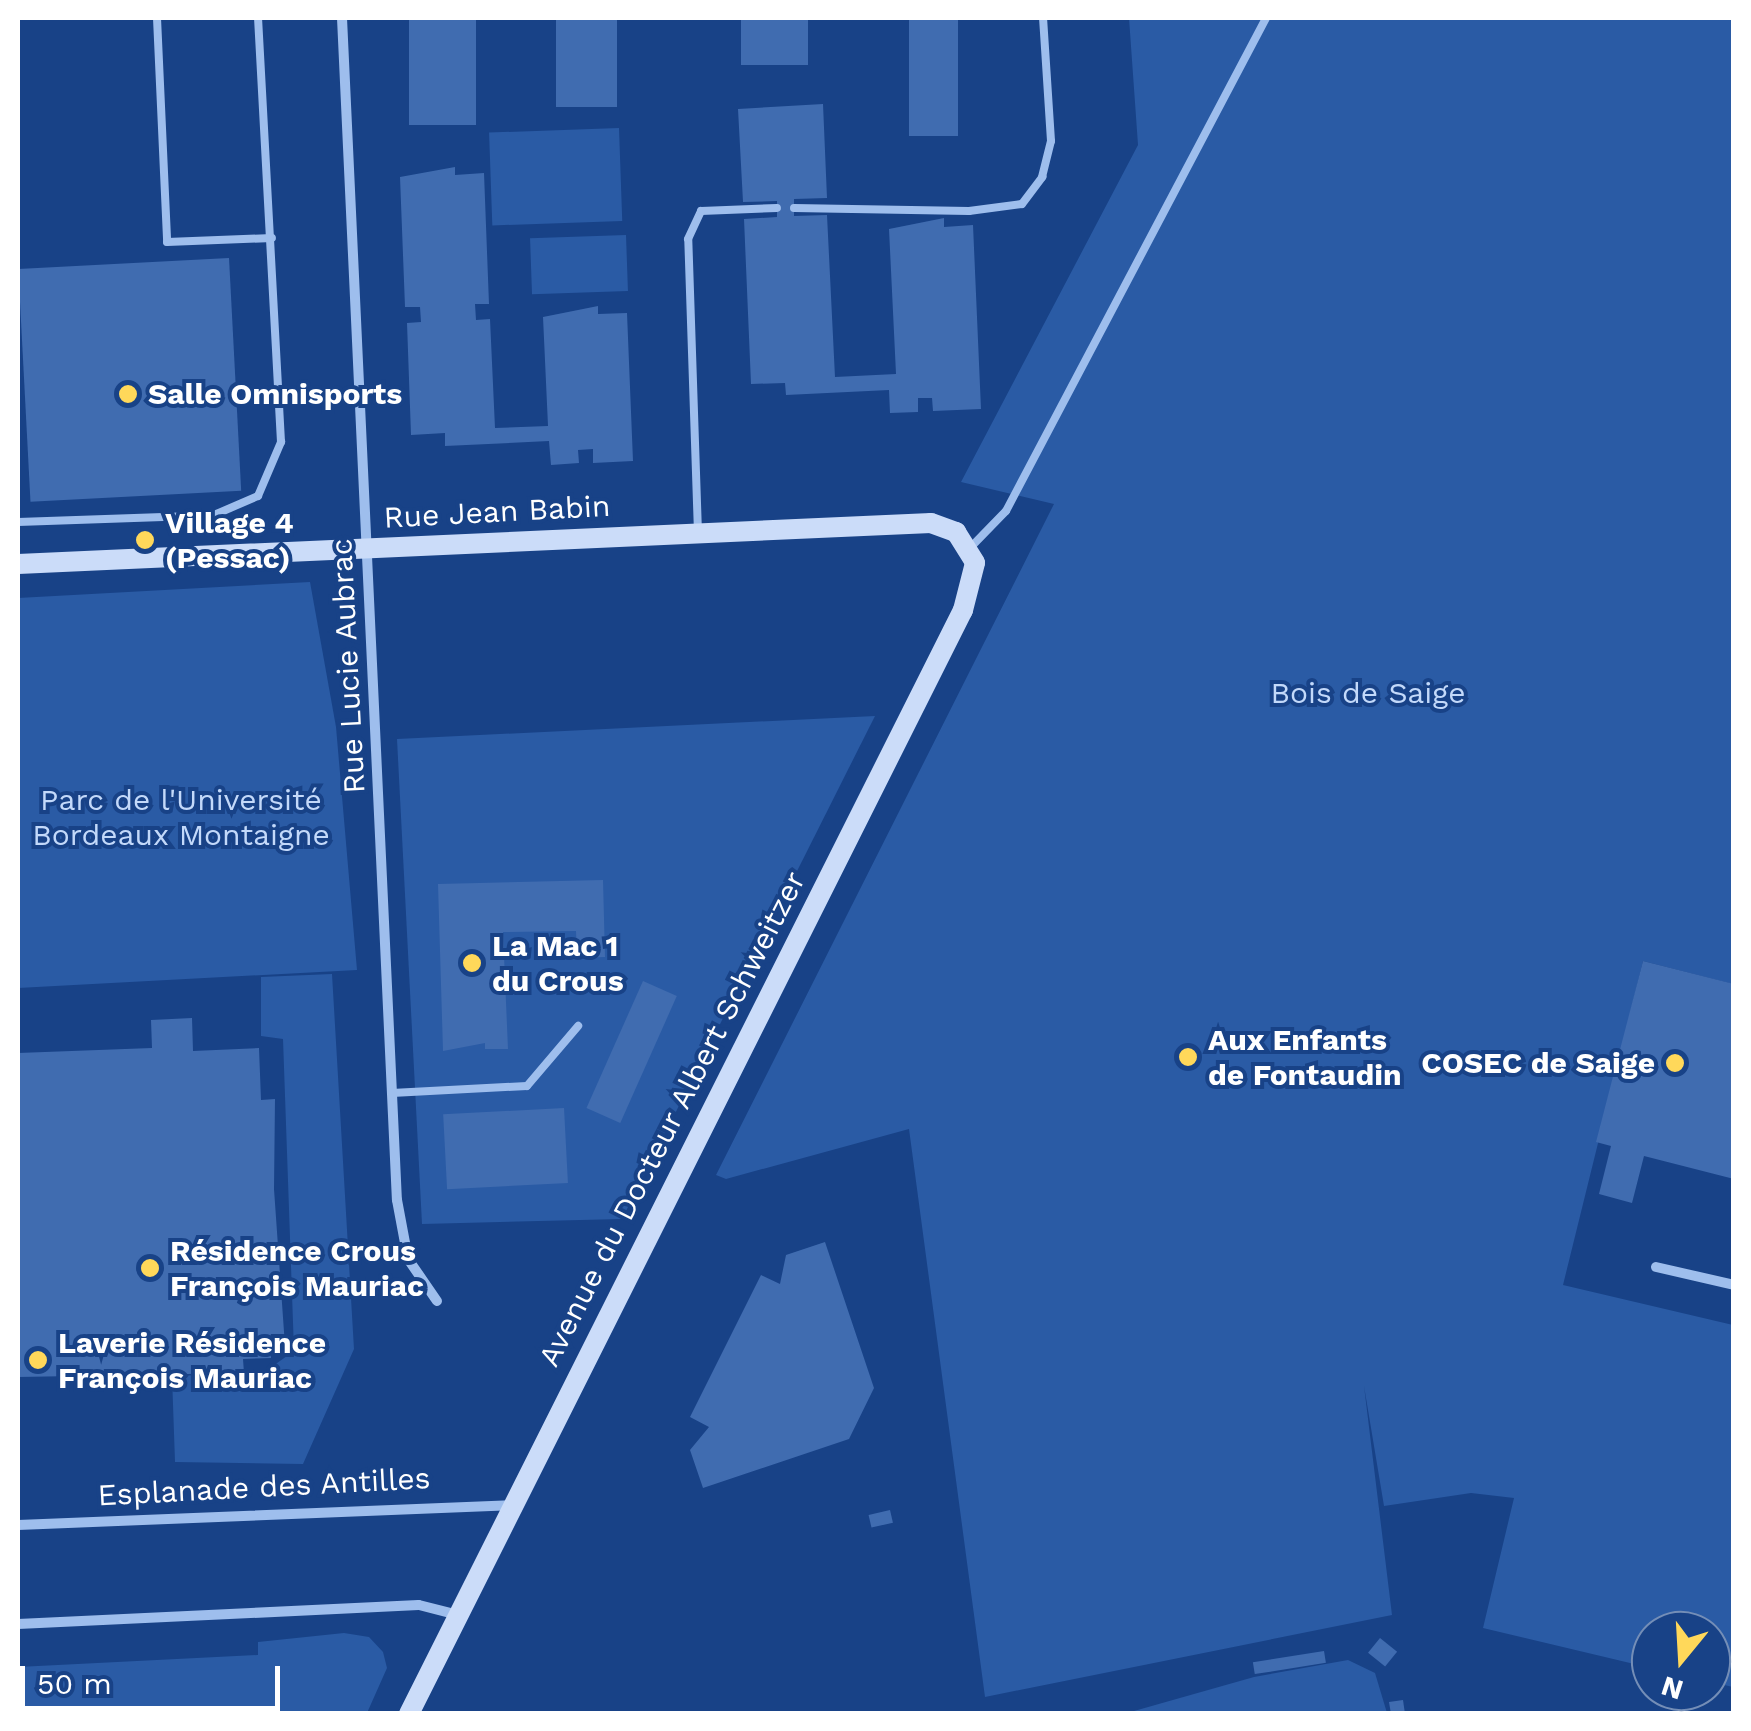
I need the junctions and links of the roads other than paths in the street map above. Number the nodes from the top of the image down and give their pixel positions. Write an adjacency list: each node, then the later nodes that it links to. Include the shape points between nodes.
1 (157, 18): 8 (lane, via 166,242)
2 (258, 18): 8 (lane)
3 (342, 18): 11 (street, Rue Lucie Aubrac)
4 (1043, 18): 7 (lane, via 1051,141 1042,177 1022,204 969,211)
5 (1266, 18): 12 (lane, via 1006,511)
6 (777, 208): 10 (lane, via 701,211 688,239)
7 (794, 208)
8 (272, 238): 9 (lane, via 281,442 258,496 214,515)
9 (18, 522)
10 (698, 533): 11 (street, Rue Jean Babin); 12 (street, Rue Jean Babin, via 931,522 956,532)
11 (366, 548): 13 (street, Rue Jean Babin); 15 (street, Rue Lucie Aubrac)
12 (969, 549): 19 (street, Avenue du Docteur Albert Schweitzer, via 974,564 963,610)
13 (18, 564)
14 (578, 1026): 15 (lane, via 528,1086)
15 (392, 1092): 18 (street, Rue Lucie Aubrac, via 408,1259)
16 (1656, 1267): 17 (street)
17 (1734, 1285)
18 (438, 1301)
19 (514, 1505): 20 (street, Esplanade des Antilles); 21 (street, Avenue du Docteur Albert Schweitzer)
20 (18, 1524)
21 (458, 1615): 22 (street, via 419,1605); 23 (street, Avenue du Docteur Albert Schweitzer)
22 (18, 1624)
23 (409, 1714)

